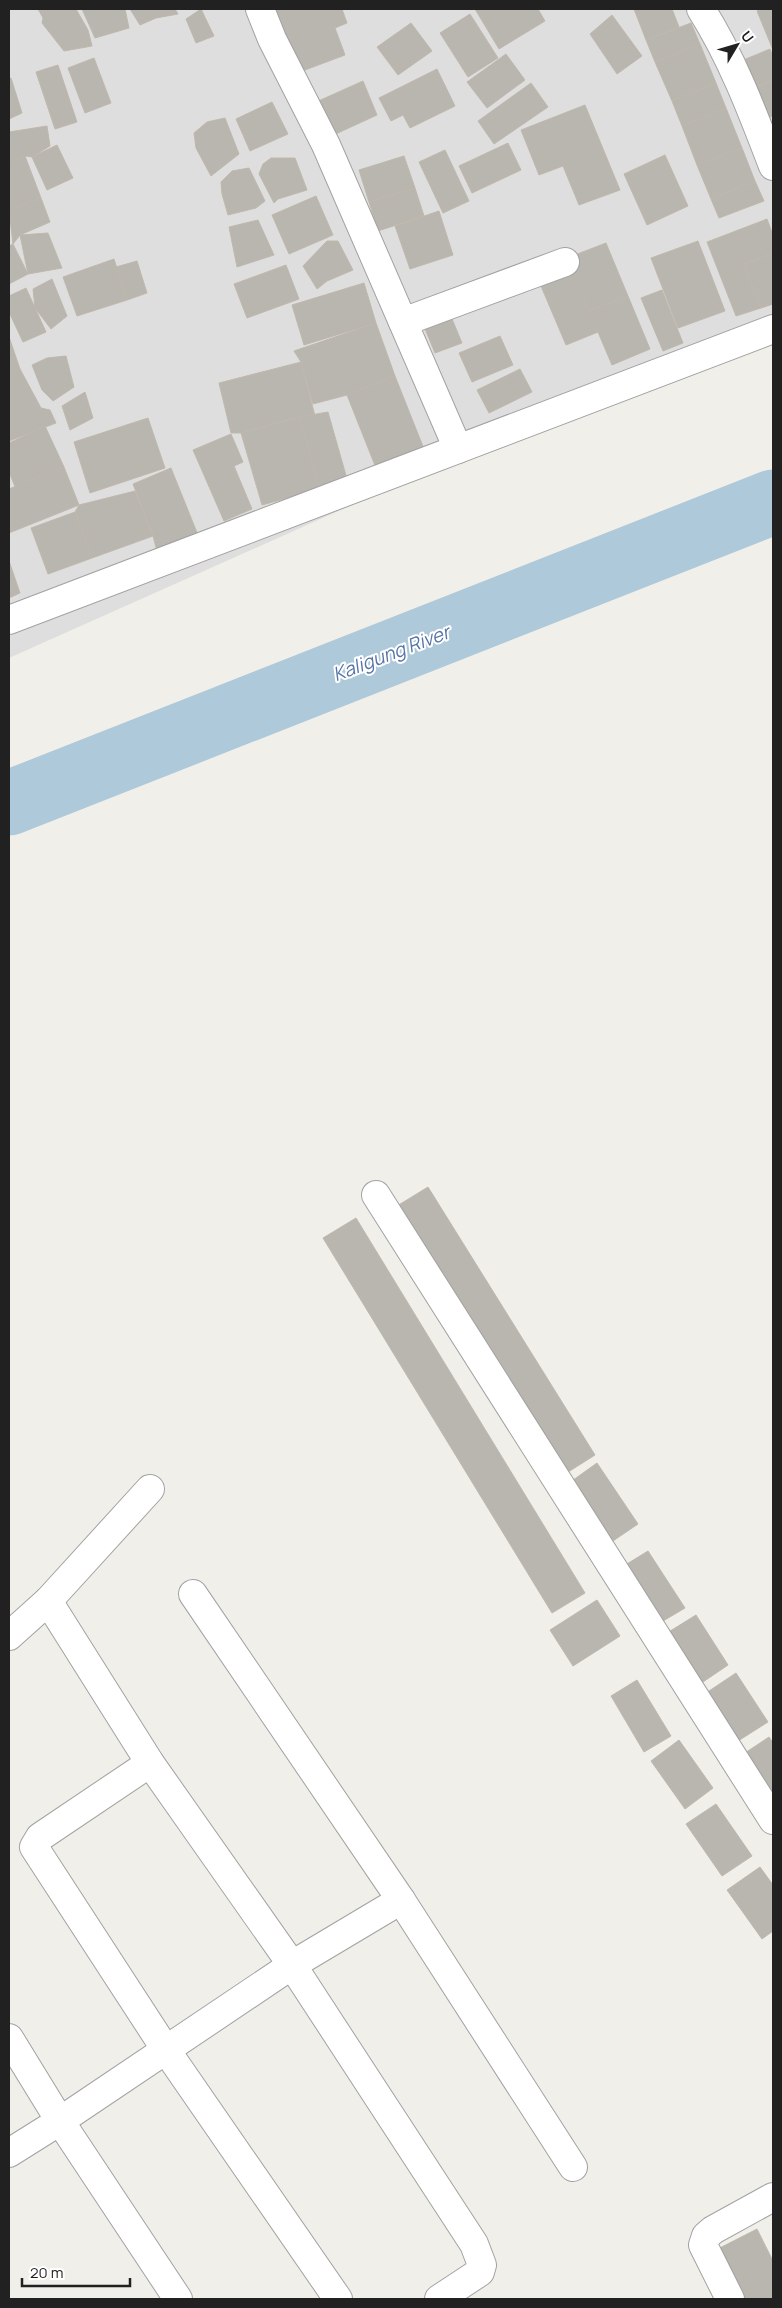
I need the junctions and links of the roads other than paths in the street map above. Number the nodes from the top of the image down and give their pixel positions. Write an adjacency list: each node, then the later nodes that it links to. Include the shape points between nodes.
1 (260, 9): 5 (street, via 326,146)
2 (701, 9): 3 (street, via 740,82)
3 (773, 166)
4 (565, 262): 5 (street)
5 (403, 322): 7 (street)
6 (773, 329): 7 (street)
7 (458, 449): 8 (street)
8 (9, 620)
9 (376, 1195): 15 (street)
10 (150, 1489): 12 (street)
11 (193, 1594): 16 (street)
12 (48, 1601): 13 (street); 14 (street)
13 (9, 1636)
14 (150, 1762): 17 (street); 19 (street, via 40,1837 34,1847)
15 (773, 1820)
16 (401, 1900): 17 (street); 22 (street)
17 (292, 1965): 19 (street); 26 (street, via 480,2256 482,2265 476,2276)
18 (9, 2038): 20 (street)
19 (166, 2050): 20 (street); 25 (street)
20 (60, 2121): 21 (street); 24 (street)
21 (9, 2153)
22 (573, 2167)
23 (773, 2197): 27 (street, via 706,2236 703,2245)
24 (178, 2299)
25 (338, 2299)
26 (439, 2299)
27 (730, 2299)

